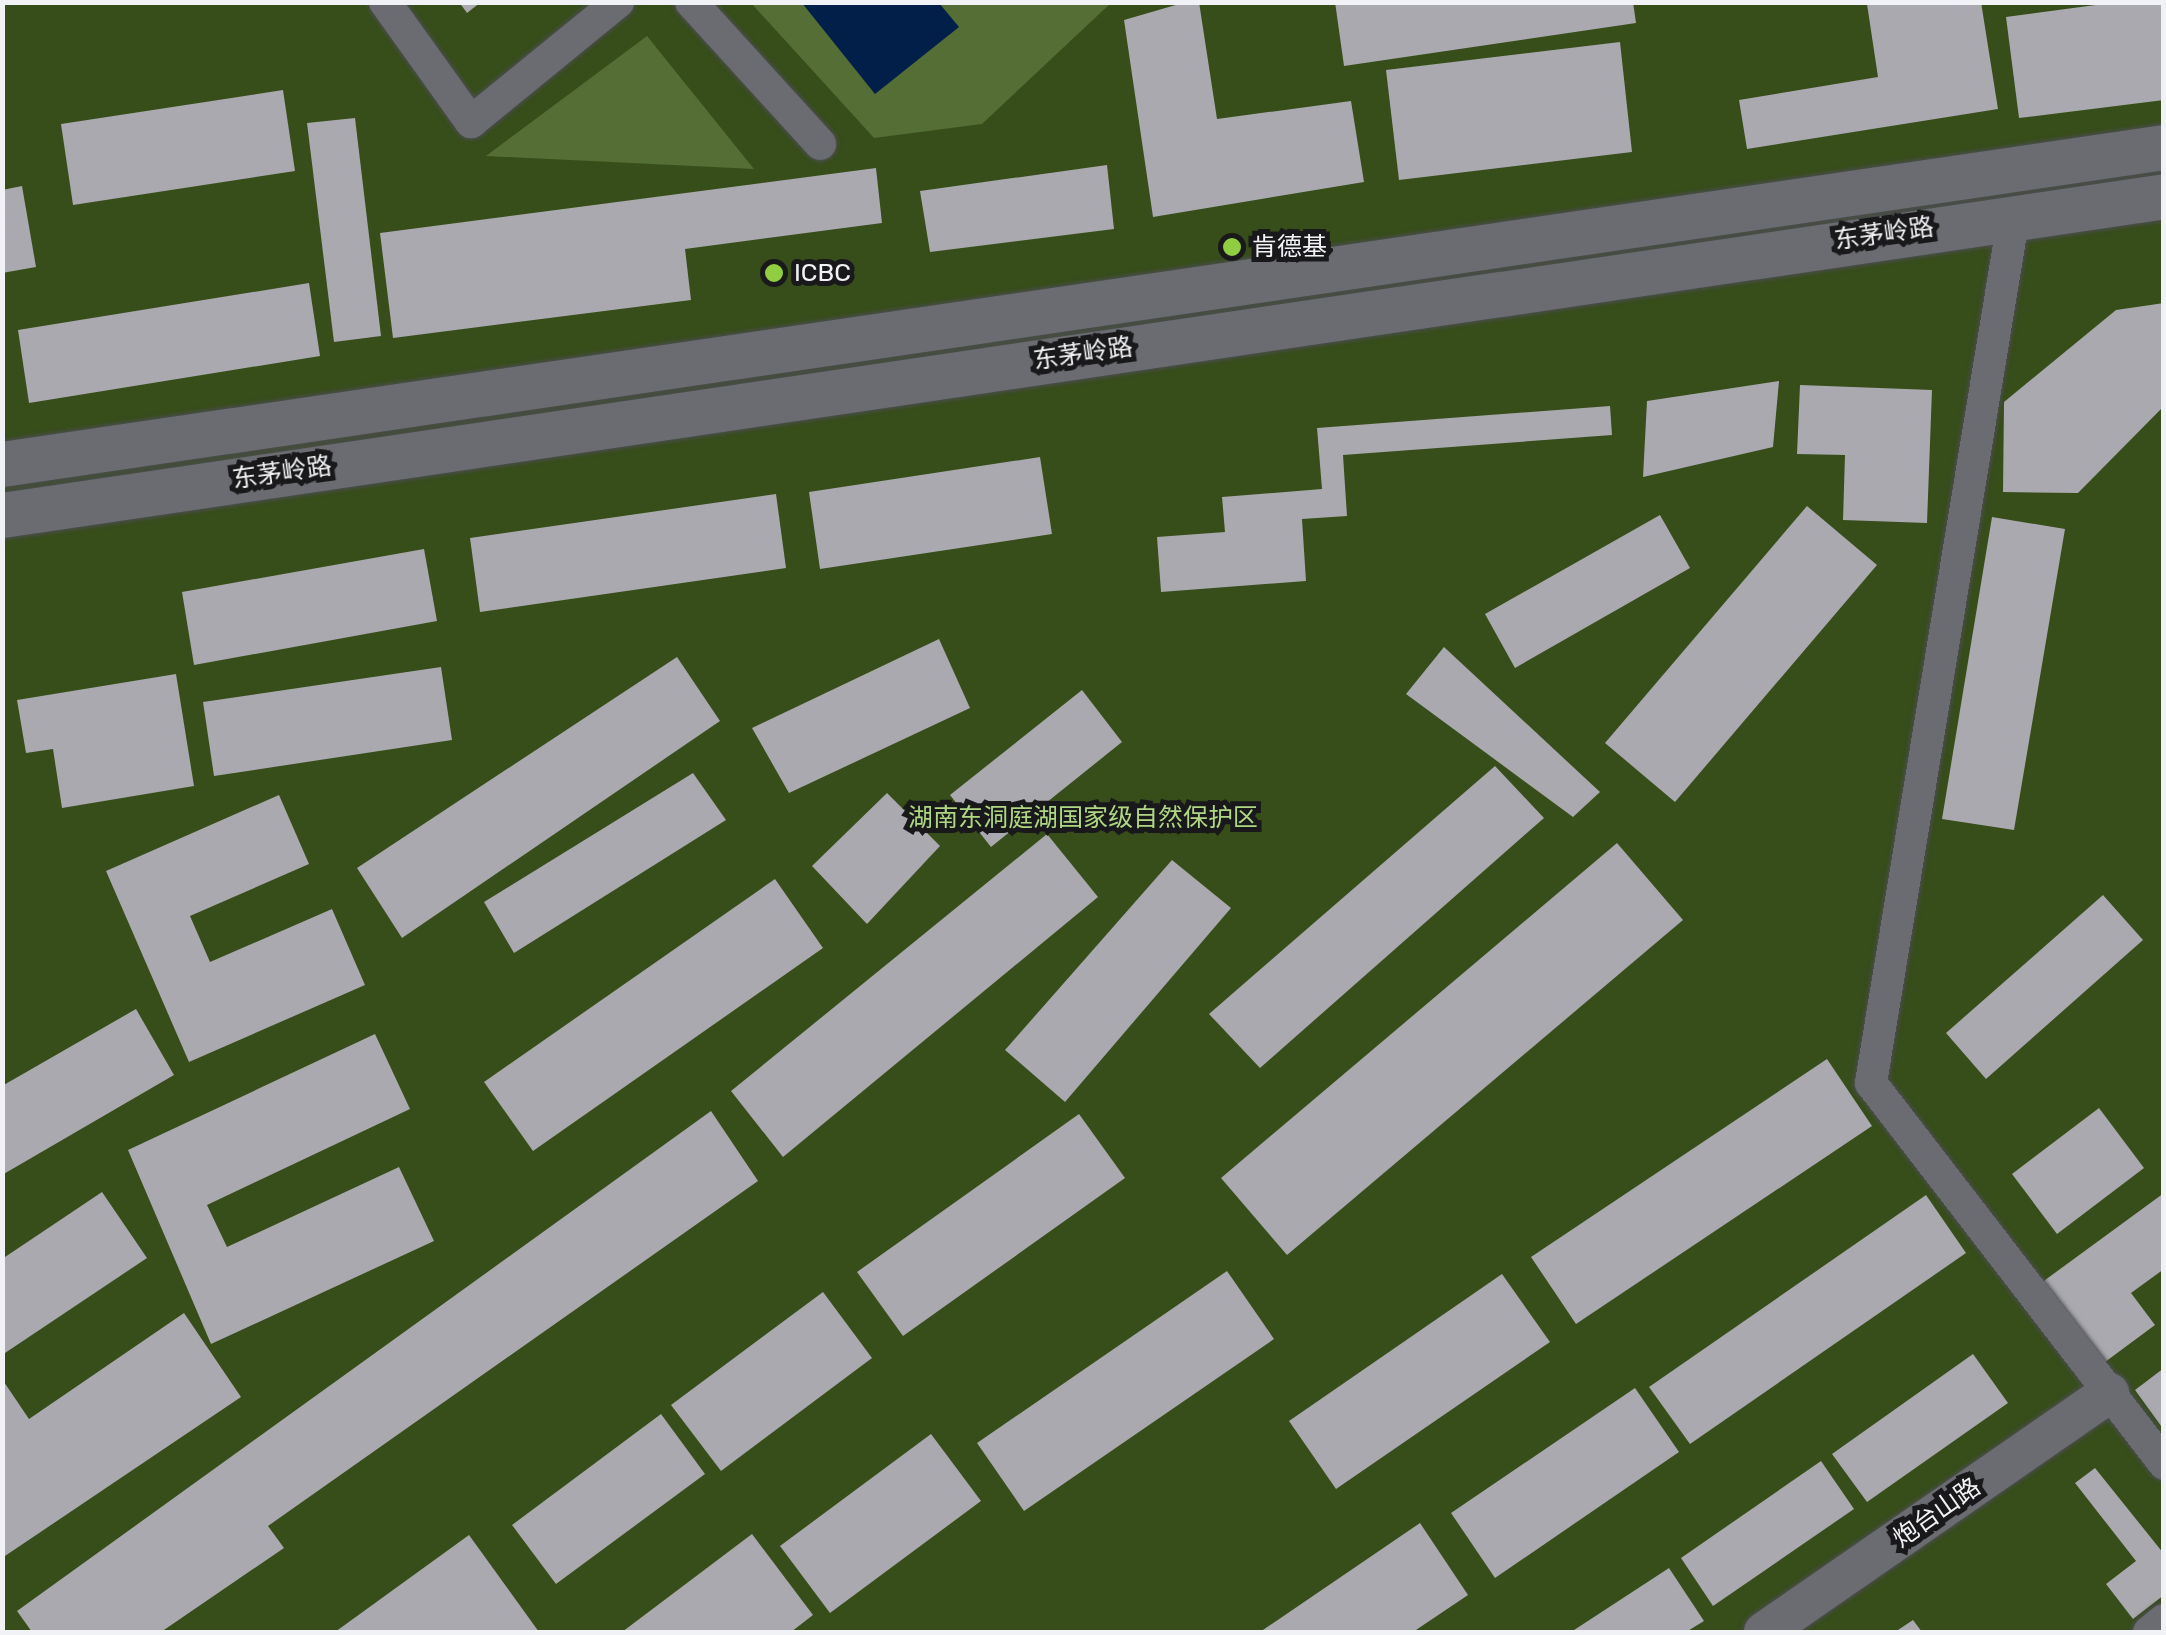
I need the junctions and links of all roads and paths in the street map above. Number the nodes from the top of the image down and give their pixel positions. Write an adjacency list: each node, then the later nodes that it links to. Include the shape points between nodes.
1 (385, 2): 2 (street, via 471,122)
2 (618, 2)
3 (692, 2): 4 (street)
4 (820, 144)
5 (2164, 147): 8 (main road, 东茅岭路)
6 (2164, 196): 7 (main road, 东茅岭路)
7 (2014, 215): 9 (main road, 东茅岭路); 10 (street, via 1871,1083)
8 (2, 464)
9 (2, 515)
10 (2109, 1393): 11 (street); 13 (street, 炮台山路)
11 (2164, 1464)
12 (2164, 1620): 14 (street)
13 (1764, 1632)
14 (2149, 1632)

